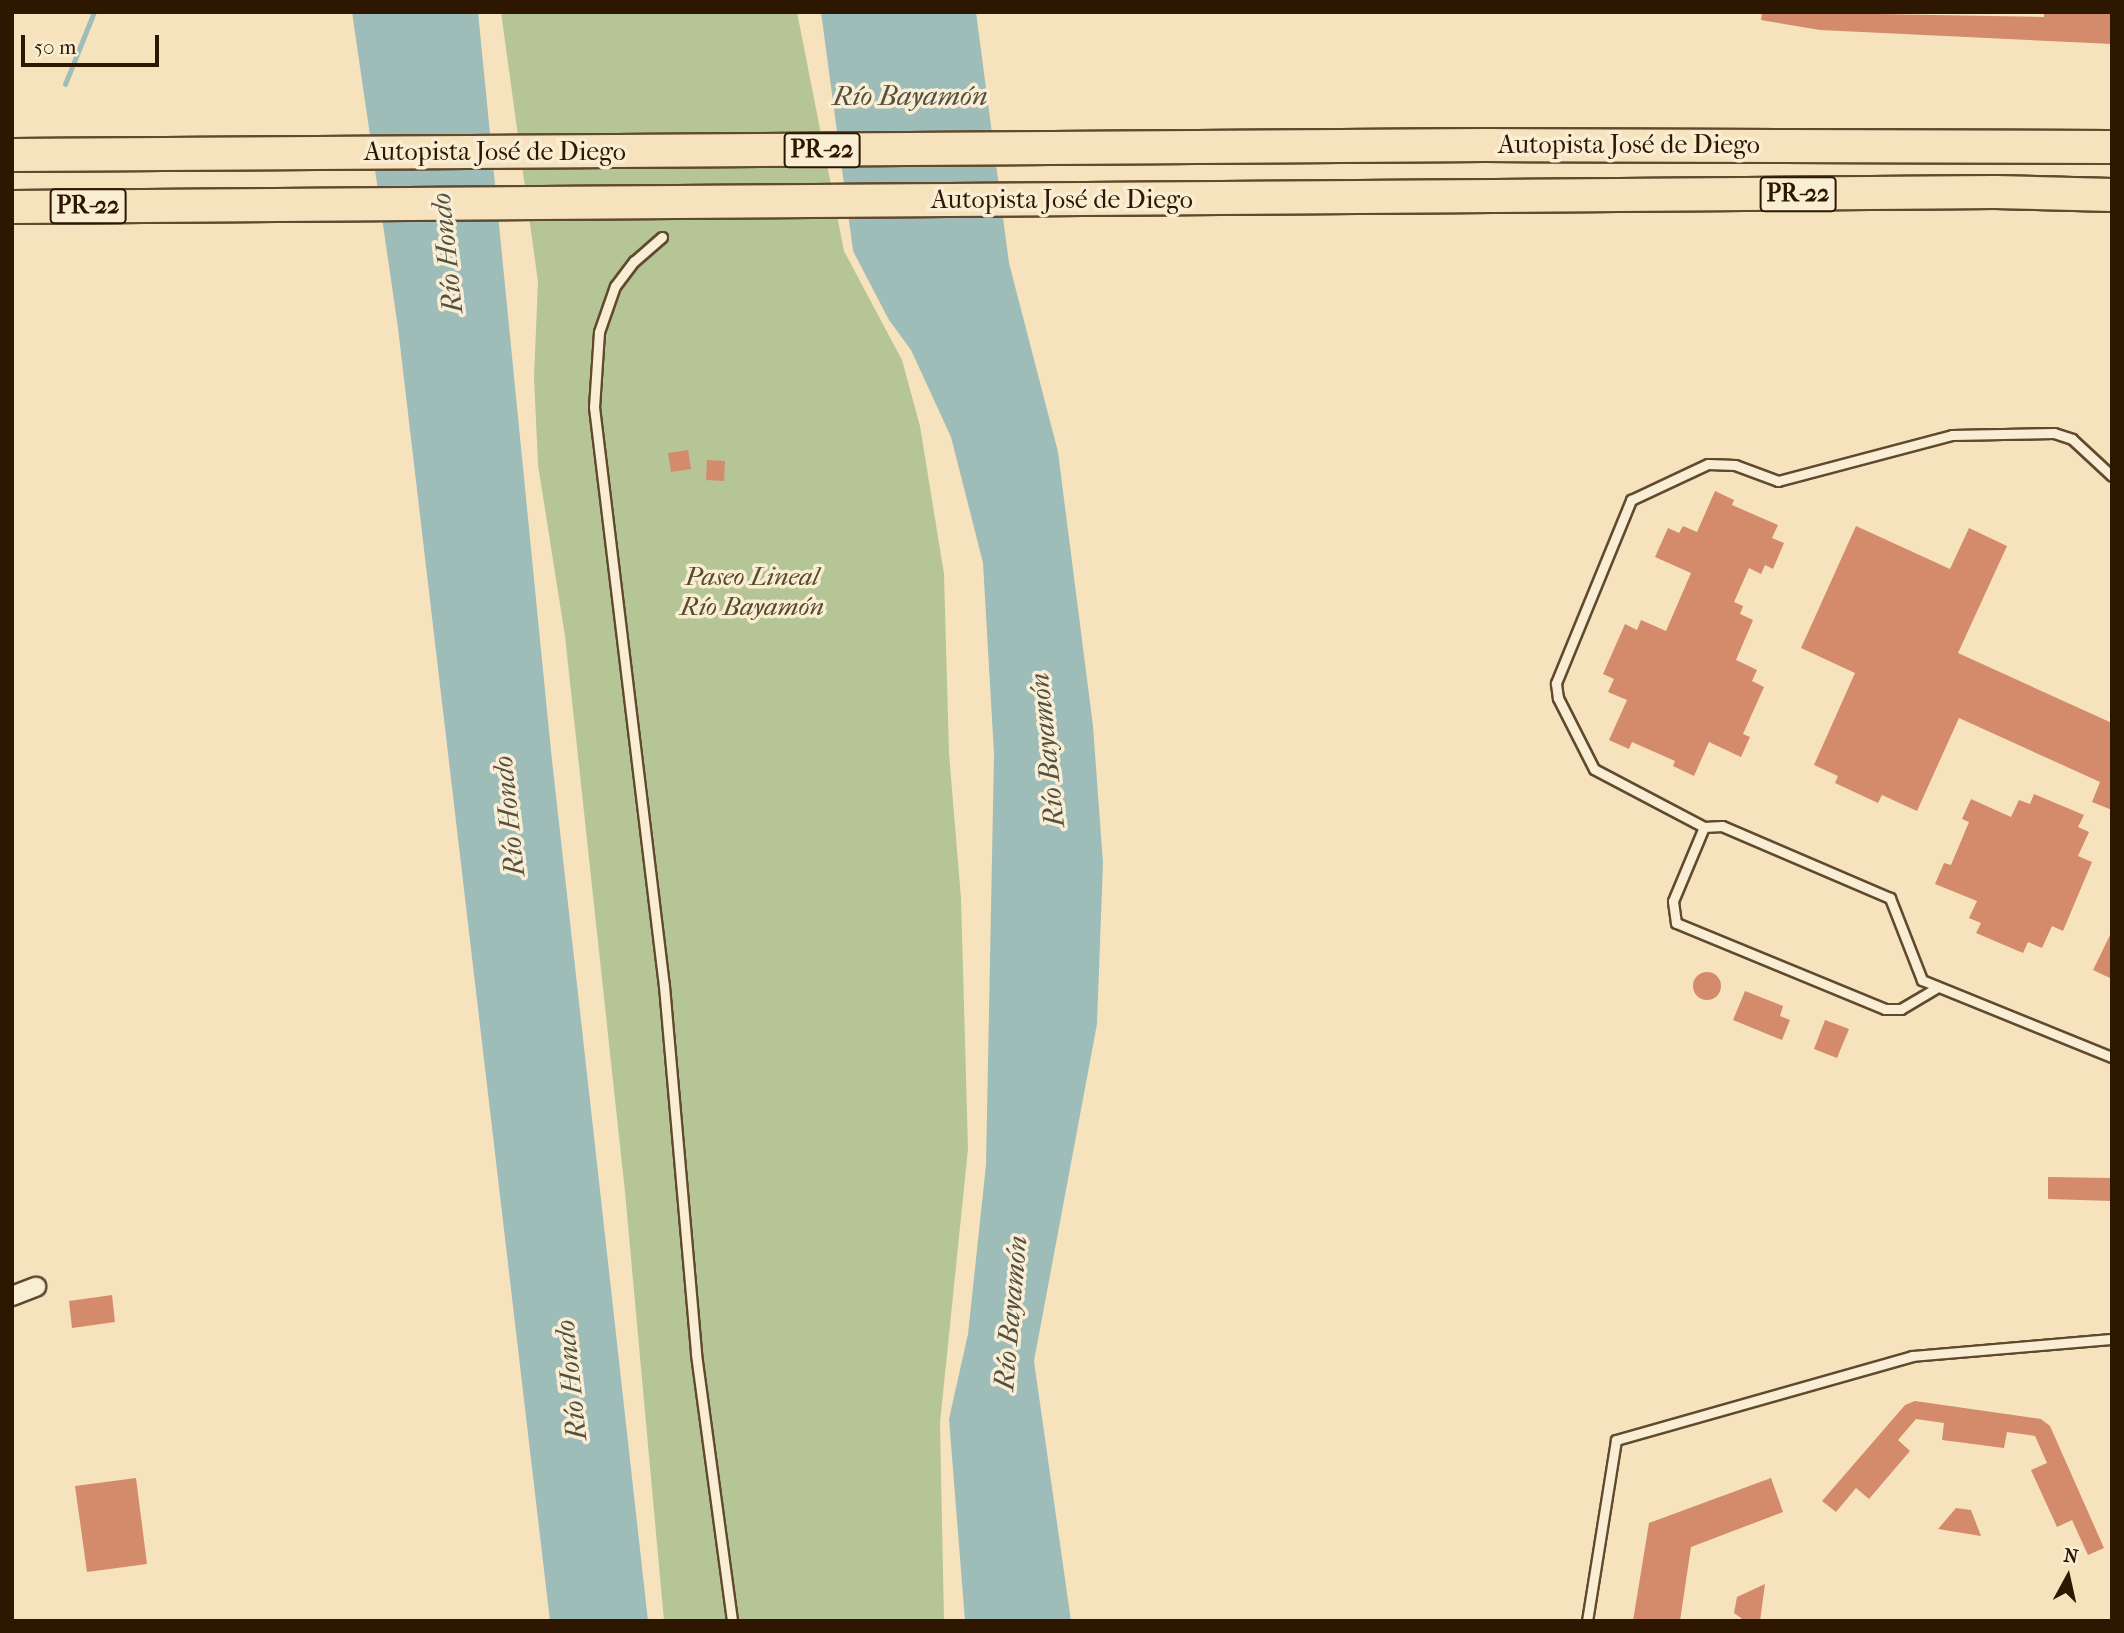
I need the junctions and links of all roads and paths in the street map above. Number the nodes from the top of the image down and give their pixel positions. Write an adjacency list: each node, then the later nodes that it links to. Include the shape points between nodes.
1 (2112, 147): 2 (highway, Autopista José de Diego / PR-22, via 1485,145)
2 (12, 155)
3 (12, 192): 5 (highway)
4 (2112, 195): 5 (highway, Autopista José de Diego / PR-22, via 1996,192)
5 (158, 205): 6 (highway, Autopista José de Diego / PR-22)
6 (12, 207)
7 (662, 237): 15 (lane, via 634,261 615,286 599,332 594,407 664,986 696,1354)
8 (2112, 476): 9 (lane, via 2073,439 2054,433 1965,434 1778,481 1735,465 1708,464 1631,500 1556,683 1558,698 1594,769)
9 (1704, 827): 10 (lane, via 1722,826 1890,898 1922,980); 10 (lane, via 1673,901 1676,923 1885,1009 1902,1009)
10 (1938, 986): 11 (lane)
11 (2112, 1057)
12 (37, 1287): 13 (street)
13 (12, 1296)
14 (2112, 1339): 16 (lane, via 1912,1356 1616,1440)
15 (732, 1621)
16 (1587, 1621)

